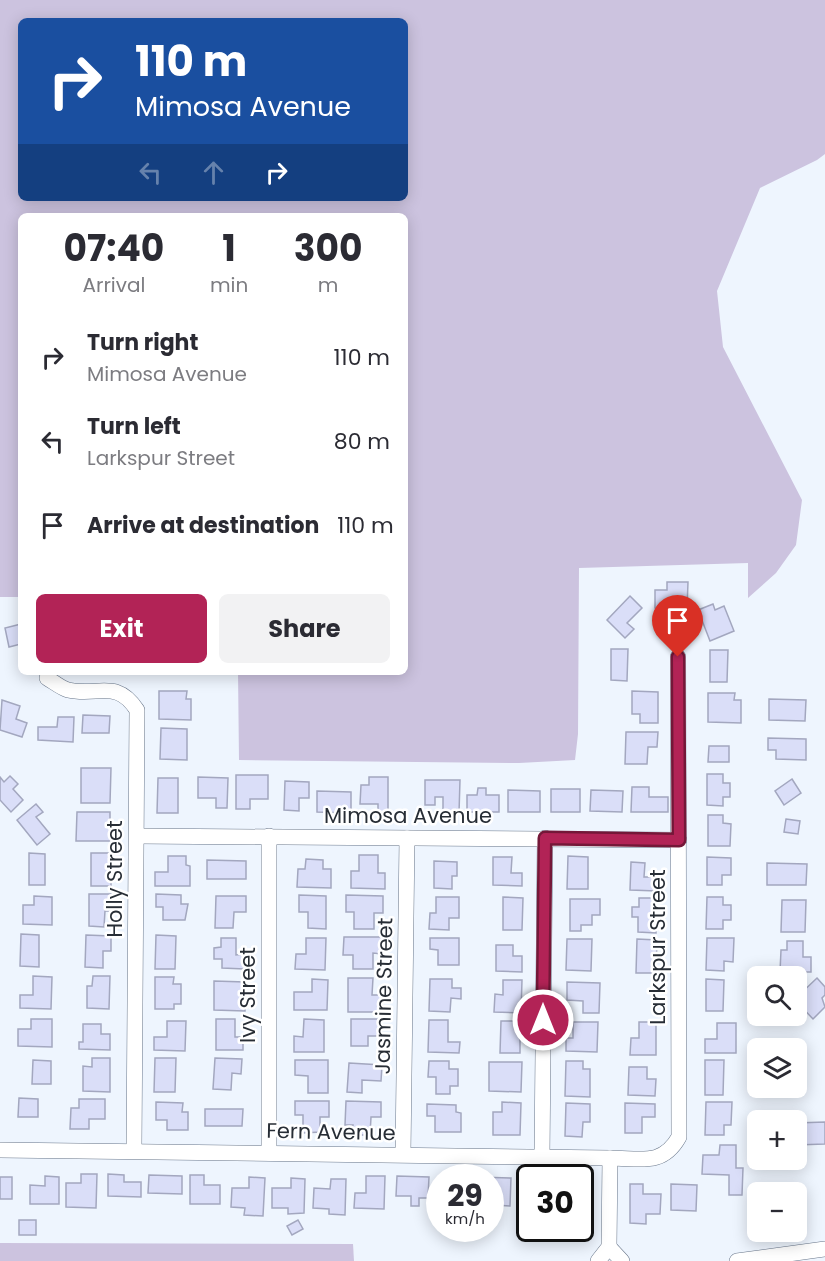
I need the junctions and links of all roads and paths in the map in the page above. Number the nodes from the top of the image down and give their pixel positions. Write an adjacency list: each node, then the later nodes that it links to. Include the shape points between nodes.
1 (678, 657): 7 (street, Larkspur Street)
2 (47, 678): 3 (street, Holly Street, via 68,690 119,691 137,711)
3 (137, 836): 4 (street, Mimosa Avenue); 9 (street, Holly Street)
4 (269, 836): 5 (street, Mimosa Avenue); 10 (street, Ivy Street)
5 (407, 838): 6 (street, Mimosa Avenue); 11 (street, Jasmine Street)
6 (545, 838): 7 (street, Mimosa Avenue); 12 (street)
7 (679, 840): 14 (street, Larkspur Street, via 679,1137 672,1150)
8 (0, 1150): 9 (street, Fern Avenue)
9 (135, 1150): 10 (street, Fern Avenue)
10 (269, 1153): 11 (street, Fern Avenue)
11 (403, 1154): 12 (street, Fern Avenue)
12 (542, 1157): 13 (street, Fern Avenue)
13 (610, 1158): 14 (street, Fern Avenue); 15 (street)
14 (661, 1158)
15 (609, 1247): 17 (street); 18 (street)
16 (825, 1250): 19 (street)
17 (598, 1261)
18 (622, 1261)
19 (737, 1261)

